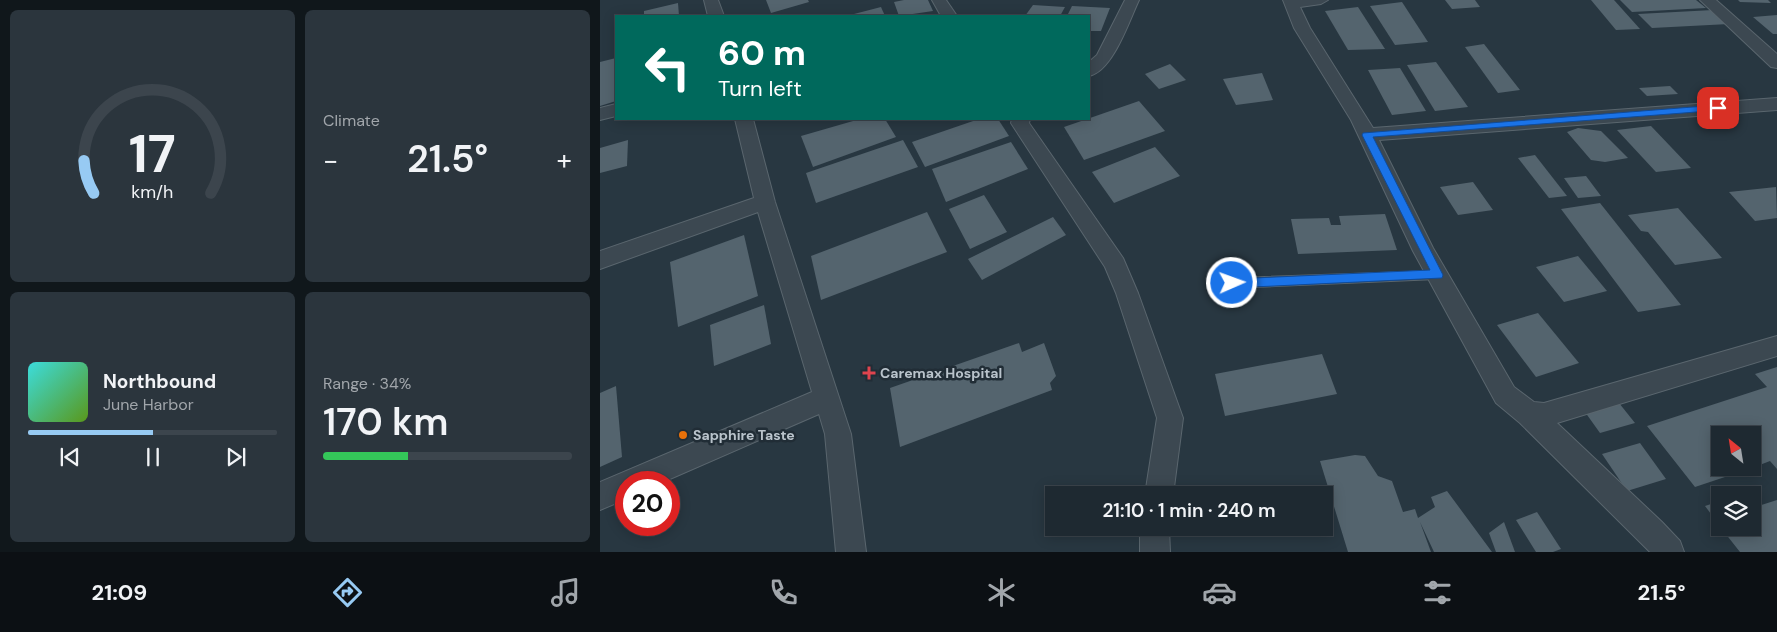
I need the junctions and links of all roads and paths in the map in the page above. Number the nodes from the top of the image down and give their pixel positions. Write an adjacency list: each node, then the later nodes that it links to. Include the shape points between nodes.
1 (711, 0): 7 (street)
2 (939, 0): 8 (street)
3 (1132, 0): 10 (street, via 1104,57)
4 (1321, 0): 6 (street)
5 (1708, 0): 9 (street)
6 (1290, 1): 16 (street, via 1302,28)
7 (716, 15)
8 (948, 15)
9 (1777, 63)
10 (1090, 70)
11 (1777, 104): 16 (street)
12 (615, 110): 13 (street)
13 (600, 114)
14 (744, 120): 17 (street)
15 (1021, 120): 25 (street, via 1115,264 1170,418)
16 (1367, 135): 19 (street)
17 (765, 202): 18 (street); 22 (street)
18 (600, 260)
19 (1438, 275): 20 (lane); 23 (street, via 1505,395)
20 (1232, 283)
21 (1777, 346): 23 (street, via 1544,415)
22 (827, 398): 24 (street); 29 (street, via 838,434)
23 (1529, 414): 31 (street)
24 (658, 471)
25 (1161, 486)
26 (615, 490): 27 (street)
27 (600, 496)
28 (1155, 536): 30 (street)
29 (851, 552)
30 (1155, 552)
31 (1669, 552)

